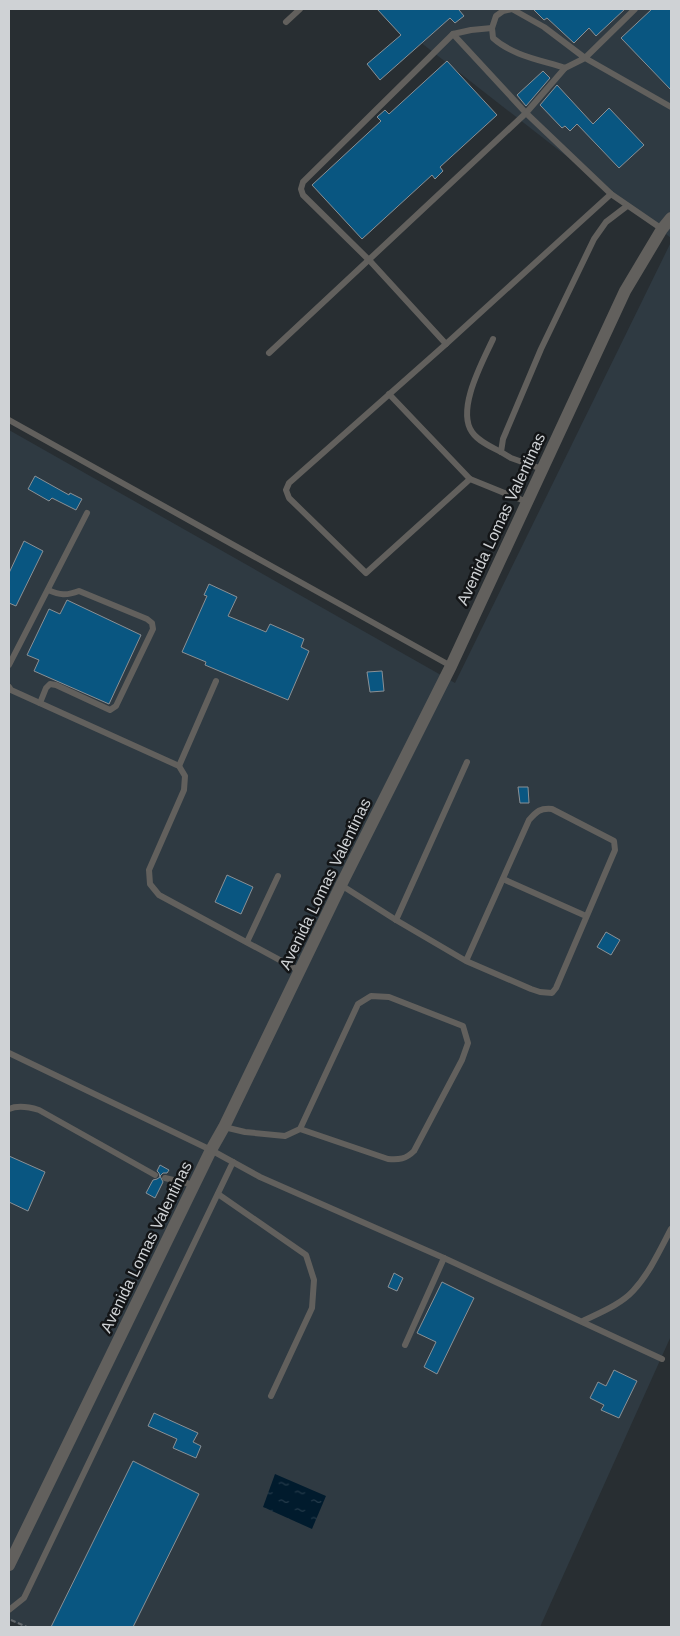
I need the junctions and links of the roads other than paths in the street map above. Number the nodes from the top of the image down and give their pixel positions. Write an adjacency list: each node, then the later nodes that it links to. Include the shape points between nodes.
1 (300, 9): 4 (lane)
2 (512, 9): 5 (lane, via 496,16); 7 (lane, via 544,27)
3 (635, 9): 7 (lane)
4 (286, 22)
5 (492, 28): 6 (lane); 8 (lane, via 493,38 503,47)
6 (453, 34): 10 (lane); 15 (lane, via 303,182 303,195)
7 (586, 58): 8 (lane); 9 (lane)
8 (565, 68): 10 (lane)
9 (671, 106)
10 (526, 113): 11 (lane); 15 (lane)
11 (611, 194): 12 (lane); 17 (lane)
12 (628, 206): 14 (lane); 21 (lane, via 606,222 594,239 515,408 502,439)
13 (671, 218): 14 (street, Avenida Lomas Valentinas)
14 (662, 229): 22 (street, Avenida Lomas Valentinas, via 625,291)
15 (370, 260): 17 (lane); 18 (lane)
16 (493, 339): 21 (lane, via 475,377 467,410 471,432)
17 (446, 344): 19 (lane)
18 (269, 353)
19 (389, 394): 23 (lane); 23 (lane, via 289,483 286,490 289,498 366,573)
20 (9, 420): 28 (lane)
21 (501, 452): 22 (lane)
22 (542, 469): 24 (street, Avenida Lomas Valentinas)
23 (470, 480): 24 (lane)
24 (527, 502): 28 (street, Avenida Lomas Valentinas)
25 (86, 512): 26 (lane)
26 (48, 590): 27 (lane); 31 (lane, via 59,595 79,591 147,619 153,629 116,706 110,710 50,684)
27 (9, 665)
28 (451, 666): 36 (street, Avenida Lomas Valentinas)
29 (216, 681): 33 (lane)
30 (9, 687): 31 (lane)
31 (40, 703): 33 (lane)
32 (467, 762): 38 (lane)
33 (179, 766): 39 (lane, via 185,776 184,790 149,870 150,884 159,895)
34 (278, 876): 39 (lane)
35 (503, 879): 37 (lane); 37 (lane, via 537,810 552,809 614,840 615,850); 40 (lane)
36 (341, 885): 38 (lane); 41 (street, Avenida Lomas Valentinas)
37 (586, 916): 40 (lane, via 552,993 530,989)
38 (396, 920): 40 (lane)
39 (247, 942): 41 (lane)
40 (466, 961)
41 (300, 971): 44 (street, Avenida Lomas Valentinas)
42 (9, 1053): 46 (lane)
43 (9, 1109): 48 (lane, via 28,1106 39,1110)
44 (224, 1127): 45 (lane, via 285,1136); 46 (street, Avenida Lomas Valentinas)
45 (300, 1129): 45 (lane, via 358,1004 371,996 388,997 463,1026 468,1043 462,1060 409,1156 399,1160 388,1159)
46 (211, 1150): 47 (lane); 50 (street, Avenida Lomas Valentinas)
47 (233, 1162): 51 (lane); 53 (lane)
48 (155, 1175)
49 (164, 1178): 50 (lane)
50 (194, 1184): 58 (street, Avenida Lomas Valentinas)
51 (218, 1194): 57 (lane, via 306,1255 314,1280 312,1308); 59 (lane, via 24,1598)
52 (671, 1228): 54 (lane, via 632,1293)
53 (444, 1258): 54 (lane); 55 (lane)
54 (583, 1321): 56 (lane)
55 (405, 1345)
56 (662, 1358)
57 (271, 1396)
58 (9, 1565)
59 (9, 1610)

